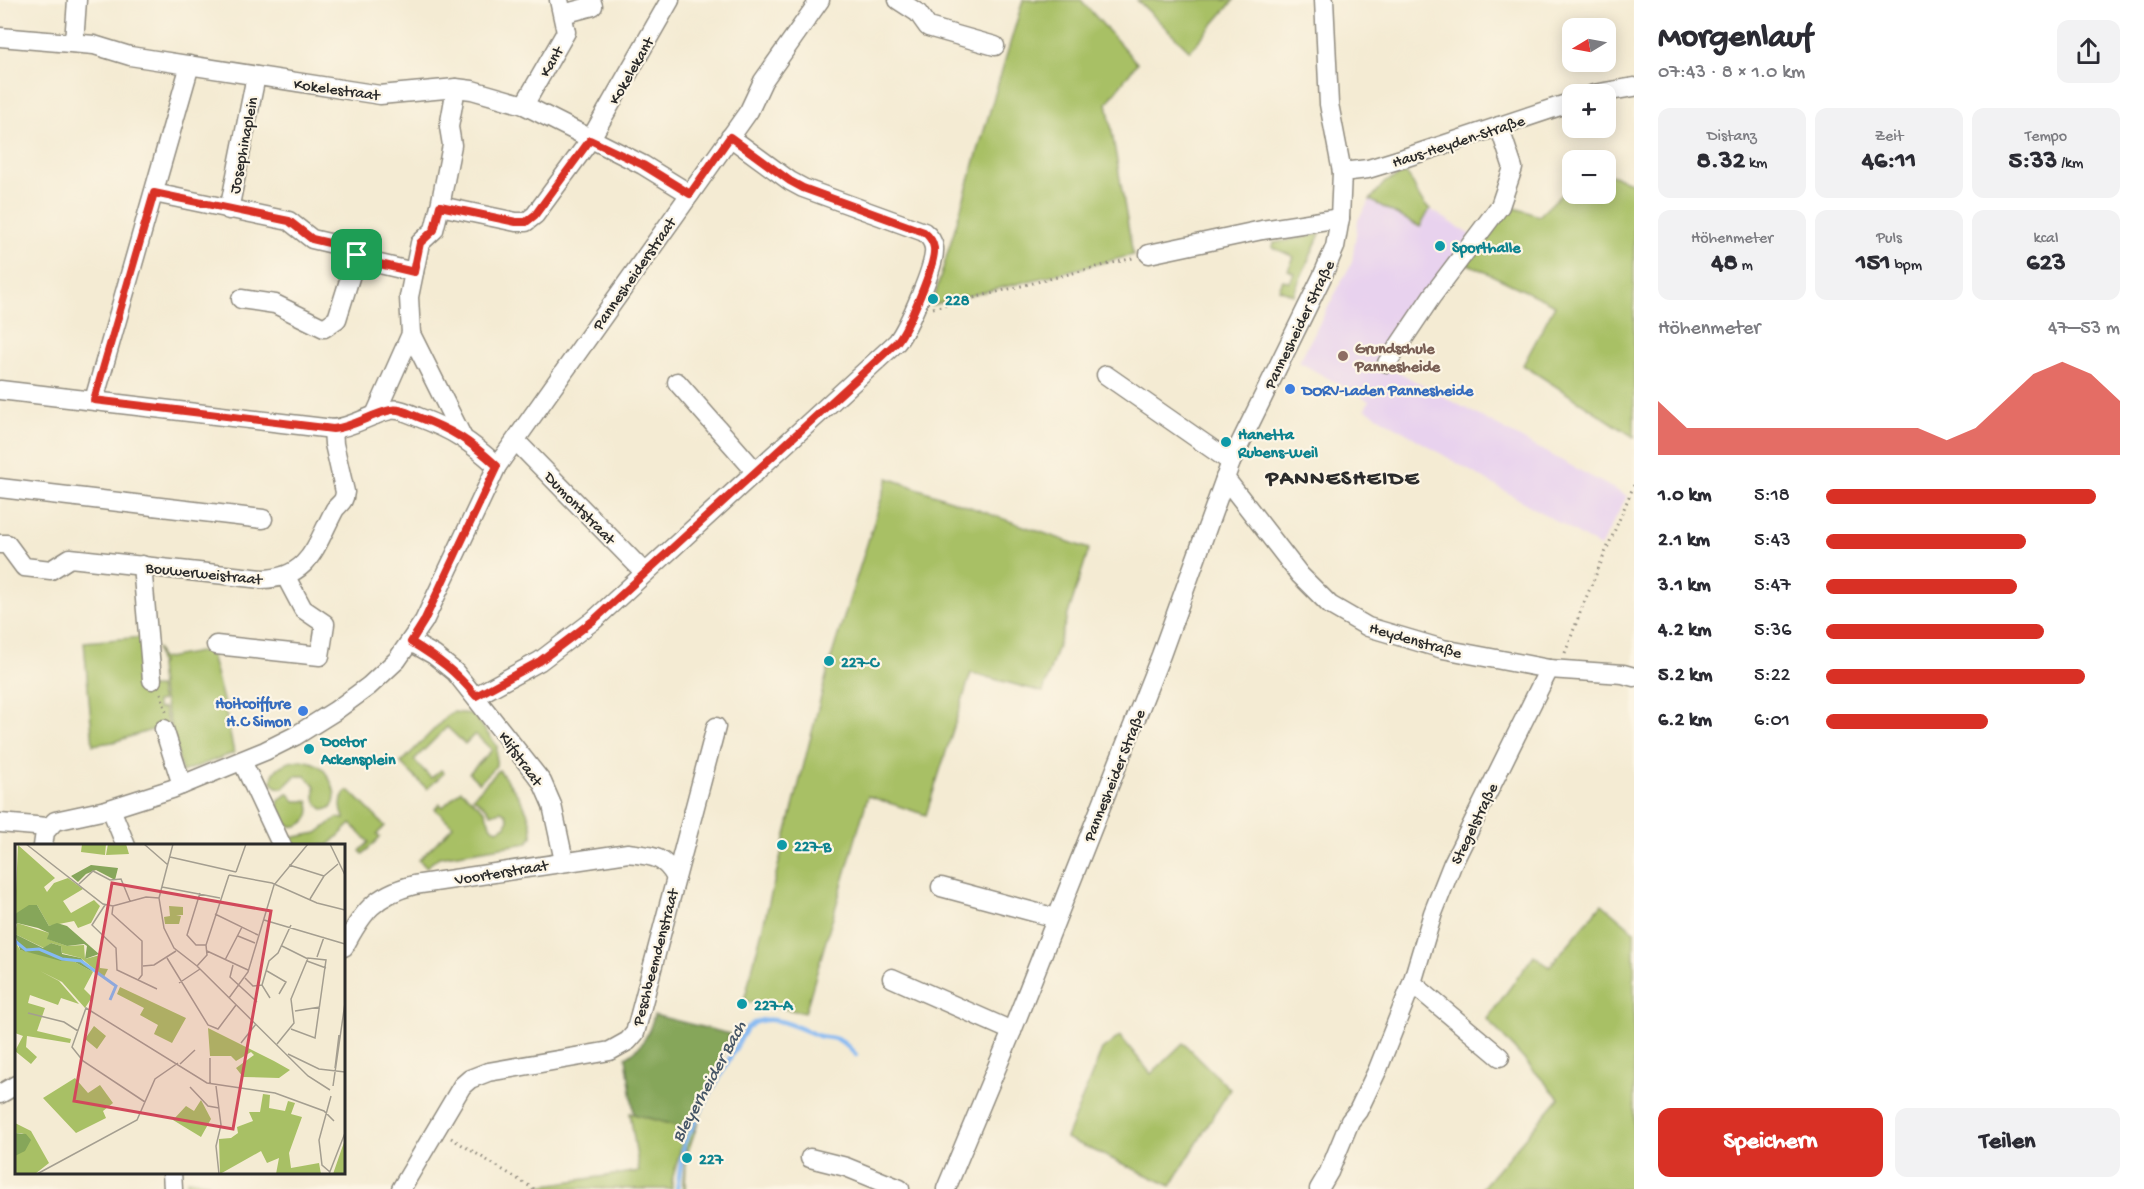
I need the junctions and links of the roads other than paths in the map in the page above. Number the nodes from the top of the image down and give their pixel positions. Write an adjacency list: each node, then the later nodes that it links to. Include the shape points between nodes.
1 (77, 0): 9 (street)
2 (591, 0): 7 (street, Kant, via 593,6)
3 (670, 0): 20 (street, Kokelekant)
4 (820, 0): 19 (street, Pannesheiderstraat, via 763,81 749,111)
5 (898, 0): 10 (street, via 918,13 928,27)
6 (1324, 0): 21 (street, Pannesheider Straße, via 1329,104)
7 (561, 7): 16 (street, Kant, via 566,32)
8 (0, 36): 9 (street, Kokelestraat)
9 (74, 43): 11 (street, Kokelestraat)
10 (995, 46)
11 (190, 65): 12 (street, Kokelestraat); 22 (street)
12 (256, 76): 14 (street, Kokelestraat, via 380,95); 25 (street, Josephinaplein)
13 (1634, 87): 15 (street)
14 (456, 88): 16 (street, Kokelestraat); 24 (street, via 449,127 452,145)
15 (1616, 90)
16 (524, 105): 20 (street, Kokelestraat)
17 (1562, 105): 18 (street, Haus-Heyden-Straße)
18 (1499, 126): 21 (street, Haus-Heyden-Straße, via 1368,169); 32 (street, via 1513,168 1500,206)
19 (730, 137): 23 (street, Pannesheiderstraat); 43 (street, via 803,188 924,232 934,248 914,312 897,342)
20 (590, 140): 23 (street, Kokelestraat, via 643,165); 24 (street, Kokelekant, via 526,222)
21 (1342, 172): 26 (street, Pannesheider Straße)
22 (154, 193): 25 (street, Josephinaplein); 36 (street)
23 (690, 194): 40 (street, Pannesheiderstraat)
24 (440, 206): 29 (street, via 434,230 420,243)
25 (229, 210): 28 (street, via 289,221 312,239 346,247)
26 (1340, 218): 27 (street); 42 (street, Pannesheider Straße, via 1335,247 1325,270)
27 (1149, 254)
28 (357, 255): 29 (street); 30 (street, via 337,319 324,328 275,304)
29 (414, 272): 31 (street, via 409,297)
30 (242, 299)
31 (411, 334): 37 (street); 39 (street)
32 (1387, 363)
33 (1106, 375): 42 (street)
34 (677, 382): 43 (street)
35 (0, 390): 36 (street)
36 (94, 400): 38 (street)
37 (375, 415): 38 (street); 39 (street, via 400,410)
38 (333, 429): 49 (street, Bouwerweistraat, via 345,498 306,563)
39 (462, 436): 41 (street)
40 (516, 441): 41 (street, Pannesheiderstraat); 48 (street, Dumontstraat)
41 (497, 466): 50 (street, Pannesheiderstraat)
42 (1228, 470): 52 (street, Heydenstraße, via 1300,575 1330,605 1368,627 1443,649); 69 (street, Pannesheider Straße, via 1161,655)
43 (756, 472): 48 (street)
44 (0, 488): 45 (street)
45 (263, 519)
46 (0, 544): 47 (street, Bouwerweistraat, via 6,544 24,567 51,570 70,558)
47 (142, 565): 49 (street, Bouwerweistraat, via 262,579); 54 (street)
48 (645, 573): 55 (street, via 594,620 540,661)
49 (286, 577): 51 (street, via 303,609 325,624 320,656)
50 (411, 642): 55 (street, via 455,672); 58 (street, via 369,686 335,711 295,736)
51 (216, 645)
52 (1555, 669): 53 (street, Heydenstraße); 72 (street, Stegelstraße, via 1452,865)
53 (1634, 677)
54 (152, 680)
55 (476, 696): 66 (street, Klifstraat, via 542,782 552,805)
56 (716, 727): 67 (street, Peschbeemdenstraat)
57 (164, 729): 59 (street)
58 (242, 761): 59 (street); 65 (street)
59 (182, 785): 60 (street)
60 (111, 808): 62 (street, via 61,818); 64 (street)
61 (0, 823): 62 (street)
62 (47, 827): 63 (street)
63 (43, 844)
64 (125, 844)
65 (281, 844)
66 (564, 861): 67 (street, Voorterstraat, via 628,853 657,857 668,864); 70 (street, Voorterstraat, via 400,889 369,907)
67 (675, 876): 78 (street, Peschbeemdenstraat, via 640,1019 628,1041 610,1051 470,1079 462,1086)
68 (941, 887): 69 (street)
69 (1056, 918): 73 (street, Pannesheider Straße)
70 (345, 945)
71 (892, 978): 73 (street)
72 (1412, 982): 74 (street); 81 (street, Stegelstraße, via 1378,1069)
73 (1012, 1031): 80 (street, Pannesheider Straße)
74 (1500, 1057)
75 (15, 1086): 76 (street)
76 (0, 1094)
77 (810, 1158): 79 (street, via 846,1167)
78 (401, 1189)
79 (900, 1189)
80 (946, 1189)
81 (1319, 1189)

